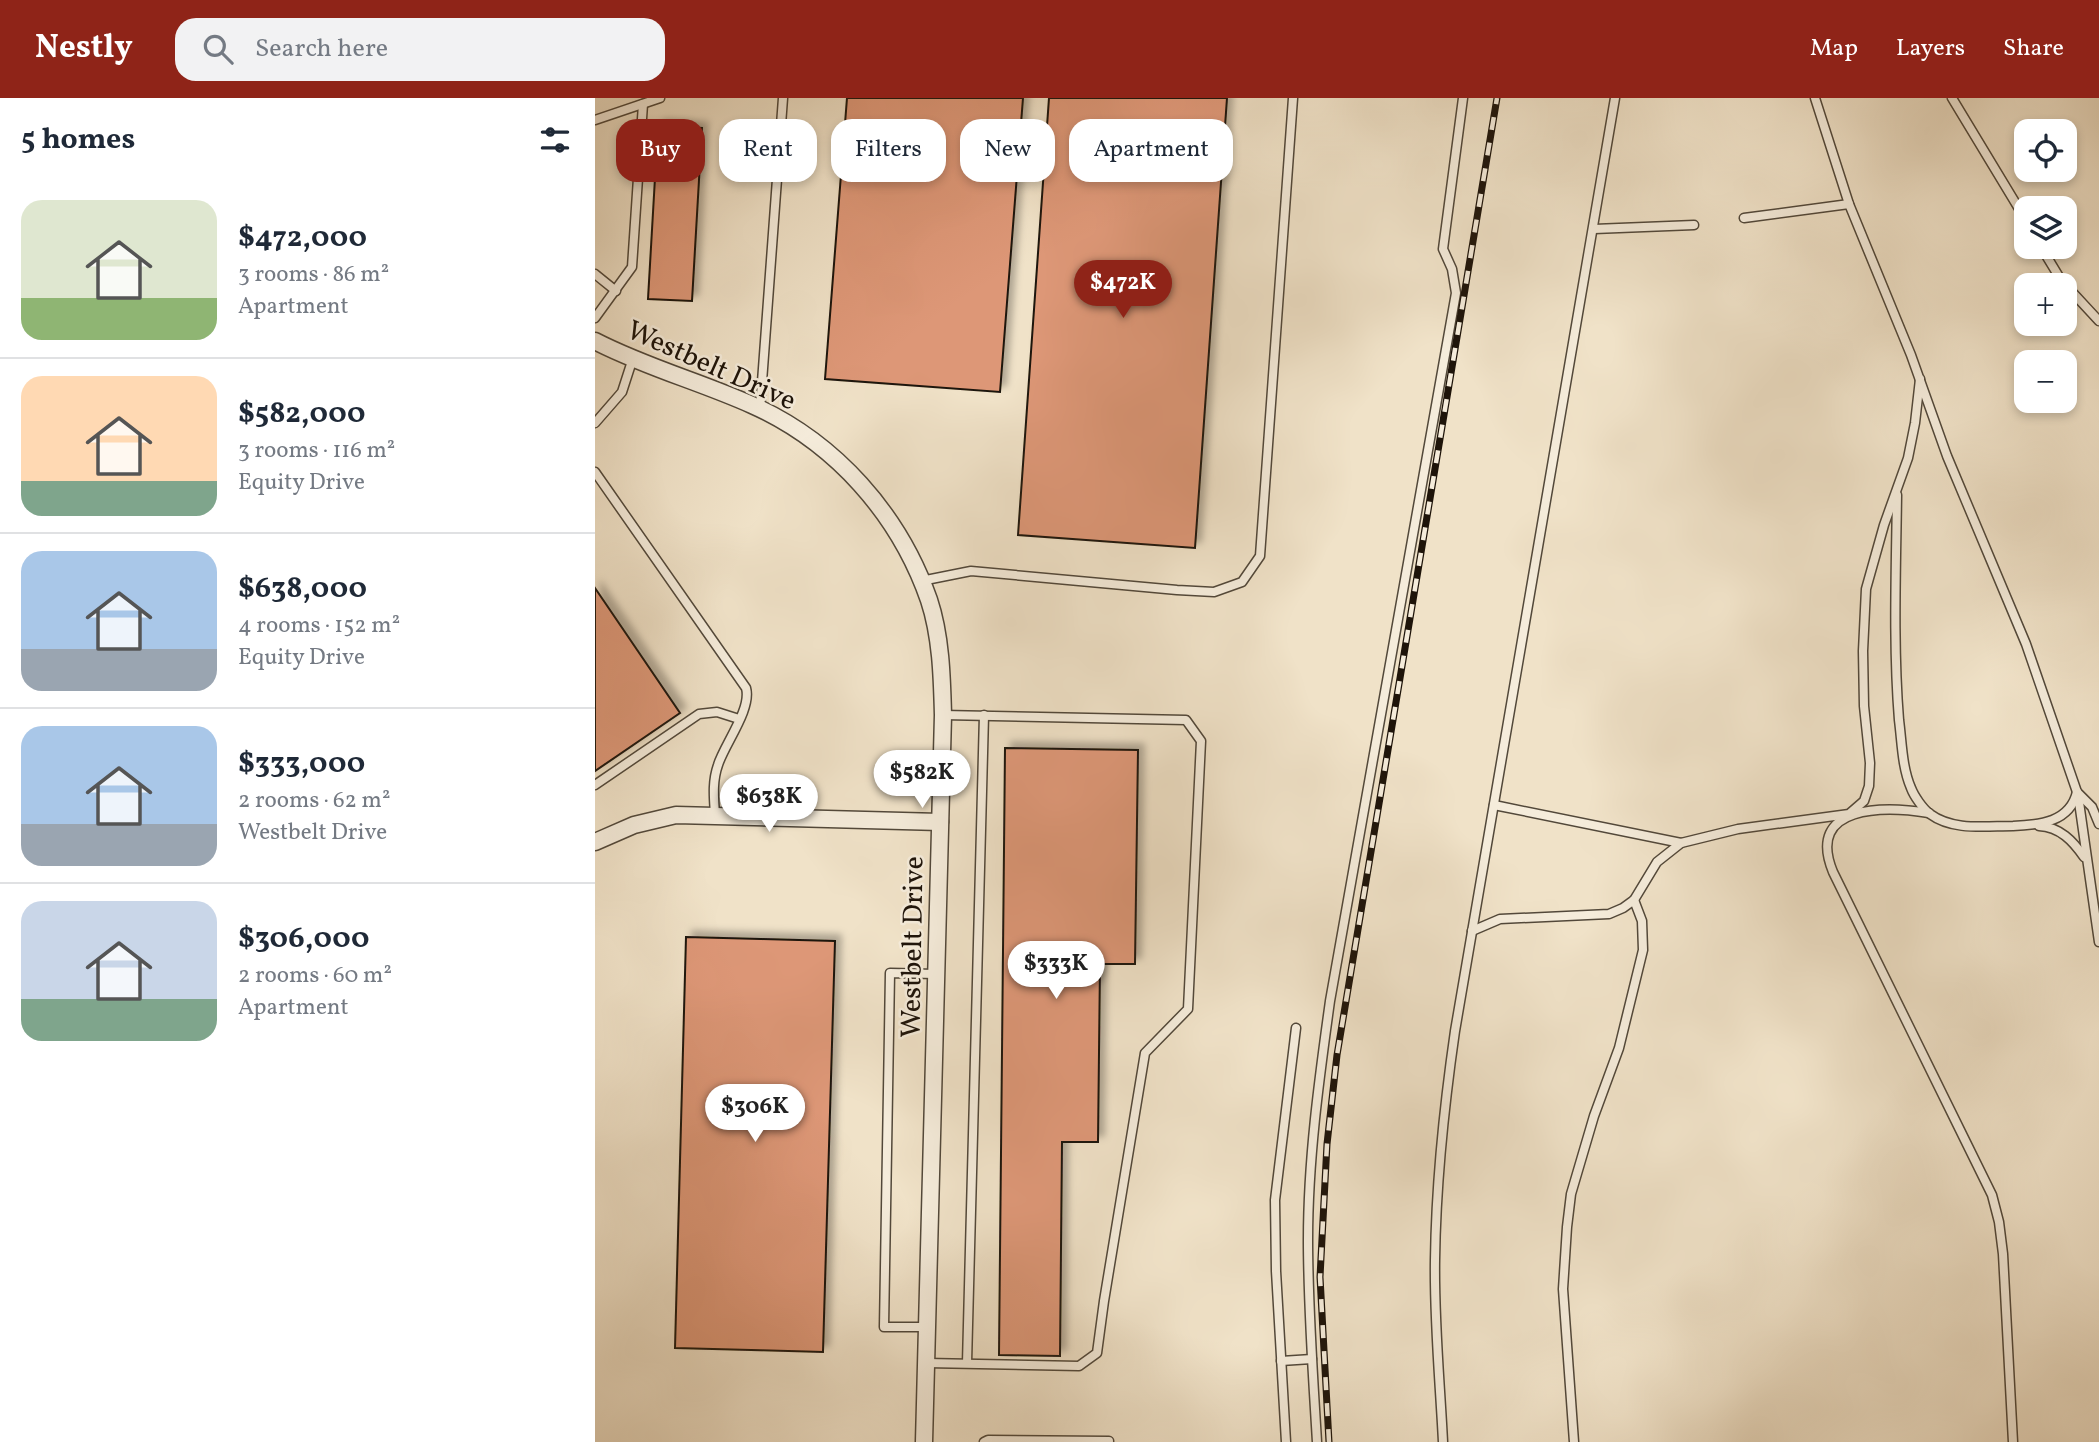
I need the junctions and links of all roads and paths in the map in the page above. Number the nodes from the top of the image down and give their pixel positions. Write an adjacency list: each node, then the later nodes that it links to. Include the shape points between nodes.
1 (660, 98): 8 (lane)
2 (783, 98): 23 (lane)
3 (1293, 98): 27 (lane, via 1260,556 1242,582 1214,592 971,571)
4 (1463, 98): 49 (lane, via 1443,249 1455,293 1320,1069 1308,1239)
5 (1615, 98): 14 (lane)
6 (1815, 98): 11 (lane)
7 (1952, 98): 10 (lane)
8 (643, 104): 9 (lane); 17 (lane, via 632,267)
9 (595, 120)
10 (2014, 201)
11 (1849, 204): 12 (lane); 22 (lane)
12 (1744, 218)
13 (1694, 225): 14 (lane)
14 (1594, 229): 33 (lane)
15 (2048, 259): 19 (lane)
16 (595, 274): 17 (lane)
17 (616, 291): 18 (lane)
18 (595, 318)
19 (2099, 321)
20 (595, 341): 21 (street, Westbelt Drive)
21 (633, 357): 23 (street, Westbelt Drive); 24 (lane, via 622,392)
22 (1920, 379): 26 (lane, via 1908,458); 32 (lane, via 1947,456 2026,644)
23 (759, 409): 27 (street, Westbelt Drive, via 809,438 854,477 894,526)
24 (595, 423)
25 (595, 472): 30 (lane, via 746,688)
26 (1897, 489): 34 (lane, via 1896,681 1903,763 1911,791); 35 (lane, via 1866,589 1863,665 1870,786 1864,801)
27 (921, 581): 28 (street, Westbelt Drive, via 935,627)
28 (943, 715): 29 (lane); 37 (street, Westbelt Drive)
29 (984, 715): 52 (lane); 52 (lane, via 1186,720 1201,741 1188,1009 1145,1053 1097,1353 1079,1366)
30 (739, 719): 31 (lane, via 717,712 699,714); 36 (lane, via 713,782)
31 (595, 785)
32 (2077, 792): 38 (lane, via 2092,807); 39 (lane, via 2064,814); 42 (lane)
33 (1494, 805): 41 (lane); 44 (lane)
34 (1929, 813): 35 (lane, via 1888,809); 39 (lane, via 1951,825)
35 (1849, 814): 41 (lane); 60 (lane, via 1830,834 1829,862 1982,1172 1997,1213)
36 (715, 815): 37 (street); 40 (street, via 676,815)
37 (940, 821): 46 (street, Westbelt Drive)
38 (2099, 824)
39 (2026, 825): 42 (lane, via 2056,830 2072,841)
40 (595, 842)
41 (1681, 843): 43 (lane, via 1657,862)
42 (2086, 861): 45 (lane)
43 (1634, 900): 44 (lane, via 1609,914 1500,919); 59 (lane, via 1642,921 1643,950 1619,1048 1571,1194 1567,1227 1563,1289)
44 (1472, 931): 58 (lane, via 1442,1120 1437,1198 1436,1321)
45 (2099, 942)
46 (936, 974): 48 (street, Westbelt Drive); 48 (lane, via 890,973 884,1326)
47 (1296, 1028): 50 (lane, via 1275,1199)
48 (927, 1327): 51 (street, Westbelt Drive)
49 (1312, 1359): 50 (lane); 57 (lane)
50 (1281, 1361): 56 (lane)
51 (926, 1363): 52 (lane); 54 (street, Westbelt Drive)
52 (967, 1363)
53 (1109, 1441): 55 (lane)
54 (924, 1442)
55 (984, 1442)
56 (1286, 1442)
57 (1317, 1442)
58 (1443, 1442)
59 (1574, 1442)
60 (2013, 1442)

